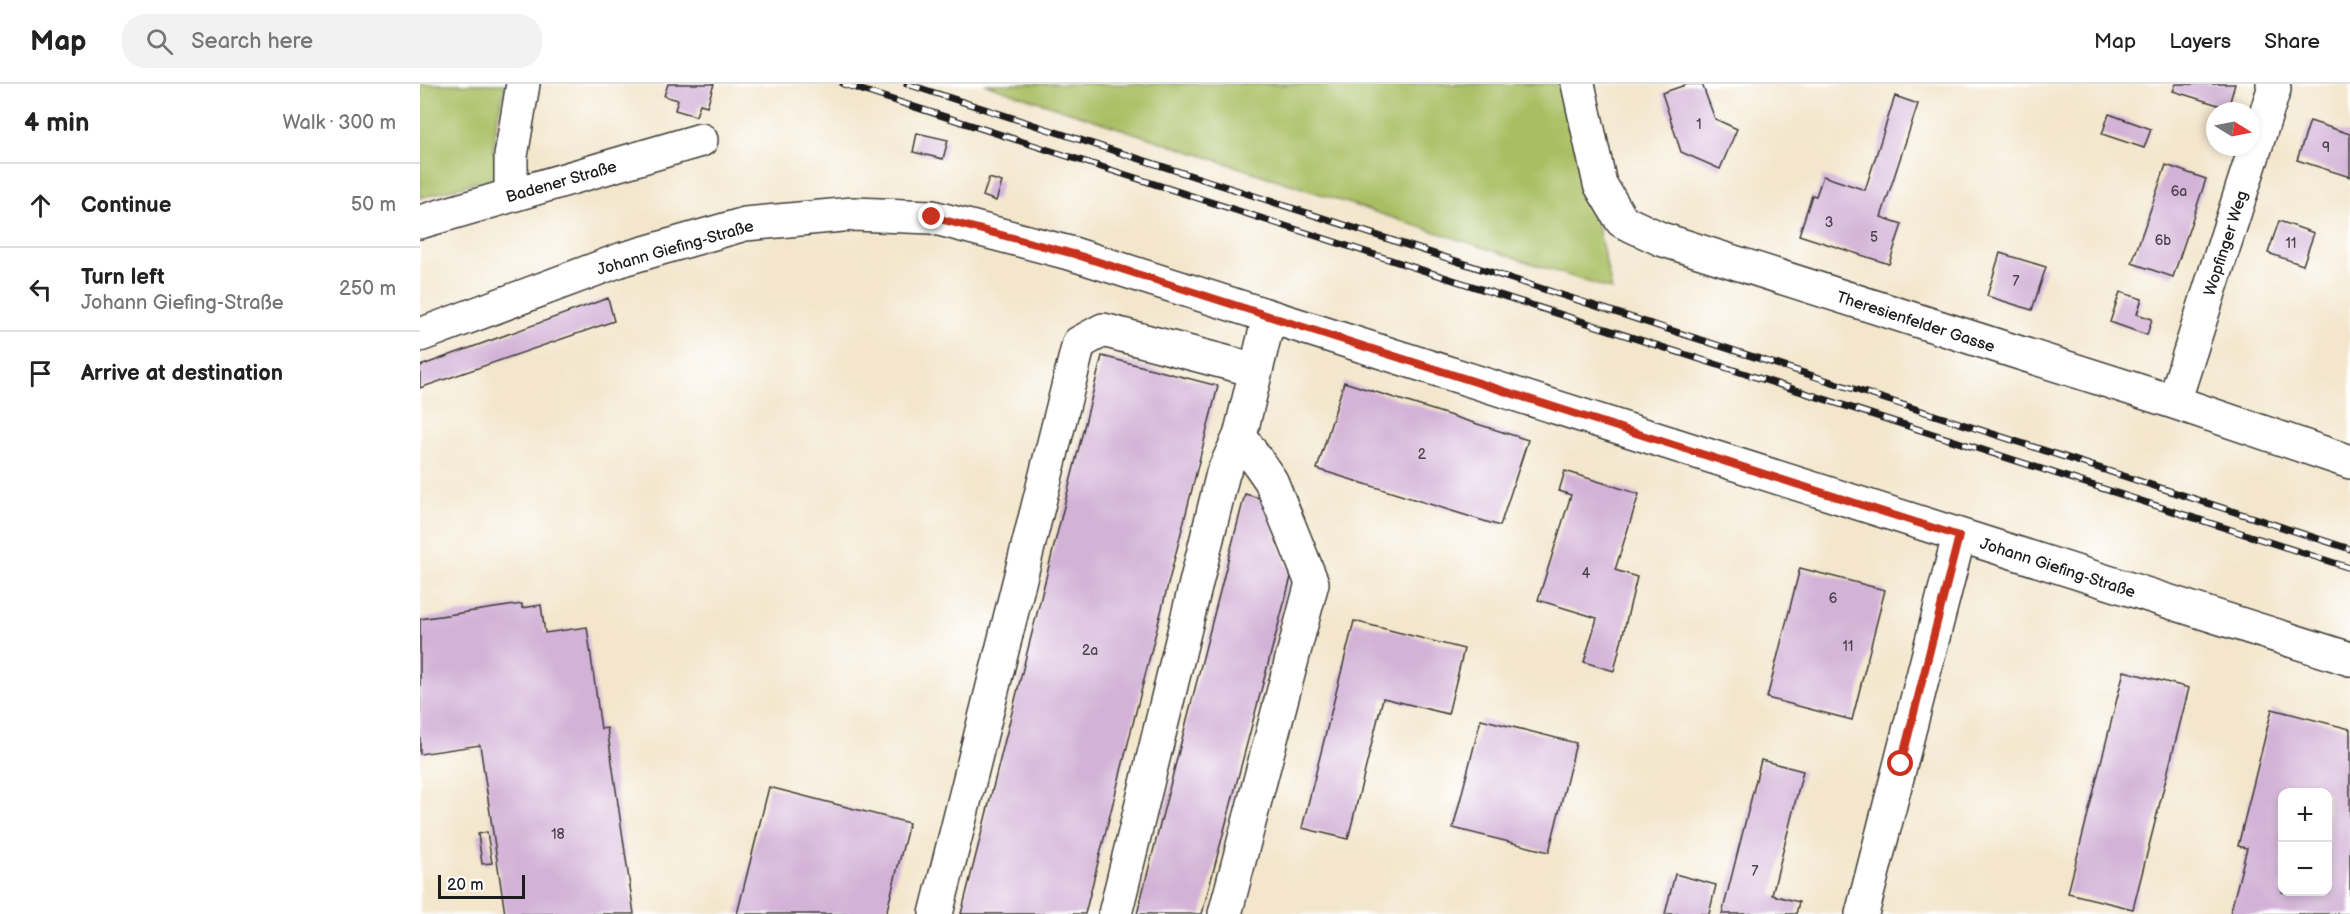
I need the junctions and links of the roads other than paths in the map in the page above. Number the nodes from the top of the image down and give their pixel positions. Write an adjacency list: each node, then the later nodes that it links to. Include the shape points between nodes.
1 (523, 84): 5 (street, via 511,156)
2 (1578, 84): 10 (street, Theresienfelder Gasse, via 1600,184 1622,221 1661,239)
3 (2273, 84): 10 (street, Wopfinger Weg)
4 (702, 140): 5 (street, Badener Straße)
5 (511, 195): 6 (street, Badener Straße)
6 (420, 222)
7 (1269, 317): 8 (street, Johann Giefing-Straße, via 1074,254 932,217 853,214 745,224 623,259); 9 (street); 13 (street, Johann Giefing-Straße)
8 (420, 335)
9 (1255, 370): 11 (street); 15 (street, via 1104,330 1079,343)
10 (2174, 402): 12 (street, Theresienfelder Gasse)
11 (1240, 436): 16 (street, via 1223,473); 17 (street, via 1271,481 1312,583)
12 (2350, 462)
13 (1959, 536): 14 (street, Johann Giefing-Straße); 18 (street)
14 (2350, 659)
15 (936, 914)
16 (1114, 914)
17 (1225, 914)
18 (1862, 914)

